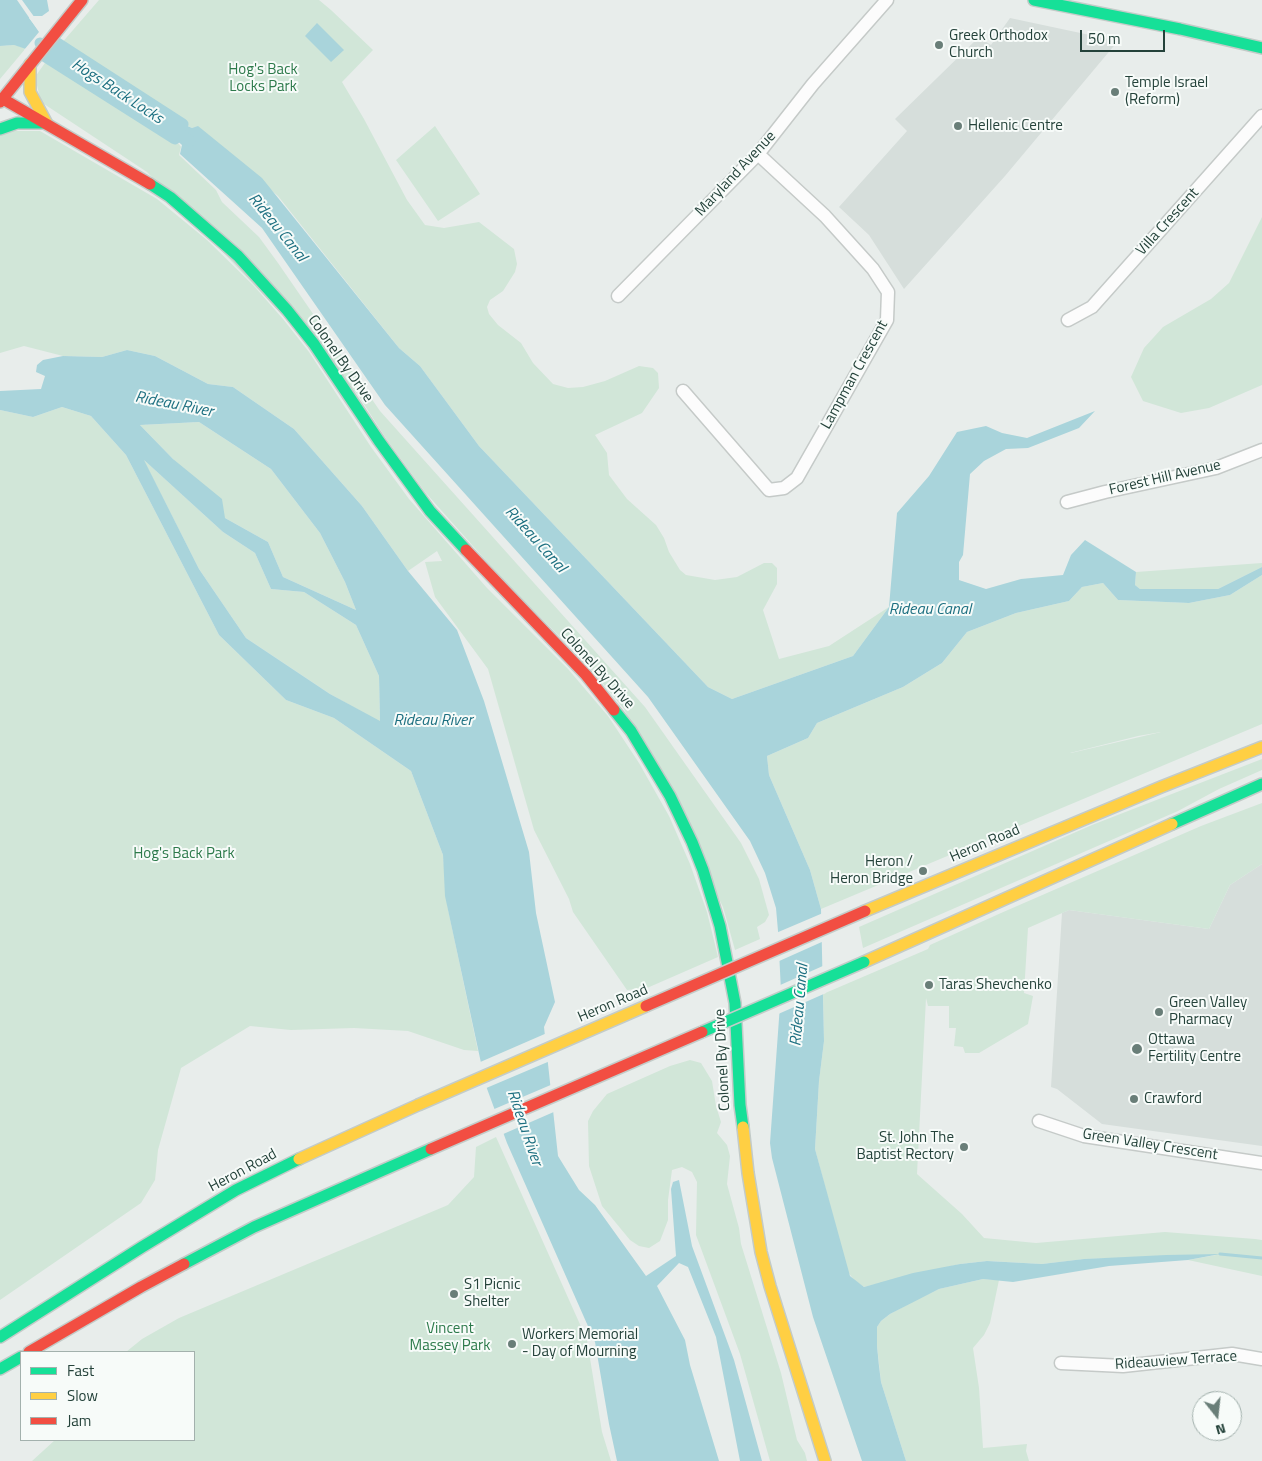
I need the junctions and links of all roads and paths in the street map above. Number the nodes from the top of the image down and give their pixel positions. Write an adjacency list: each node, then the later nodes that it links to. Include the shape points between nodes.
1 (887, 0): 10 (street, Maryland Avenue, via 813,84)
2 (1034, 0): 4 (main road)
3 (78, 4): 5 (main road)
4 (1262, 48)
5 (30, 64): 6 (main road); 8 (main road, via 31,98)
6 (1, 100): 8 (main road, Colonel By Drive)
7 (1262, 116): 12 (street, Villa Crescent, via 1092,307)
8 (47, 123): 9 (main road, via 17,123); 28 (main road, Colonel By Drive, via 170,198 238,256 314,344 430,511 609,701 631,730 670,796 703,870 724,942 735,1003 741,1115 761,1252)
9 (0, 129)
10 (758, 154): 11 (street, Maryland Avenue); 13 (street, Lampman Crescent, via 825,216 873,270 888,292 887,320 797,478 784,488 769,490)
11 (618, 296)
12 (1068, 320)
13 (684, 391)
14 (1262, 450): 15 (street, Forest Hill Avenue, via 1216,468)
15 (1067, 502)
16 (1262, 747): 22 (main road, Heron Road, bridge, via 865,911 284,1165 236,1190)
17 (1262, 784): 19 (main road)
18 (1246, 804): 19 (main road)
19 (1147, 836): 23 (main road, bridge, via 254,1227)
20 (1039, 1121): 21 (street, Green Valley Crescent, via 1084,1136)
21 (1262, 1163)
22 (0, 1337)
23 (31, 1351)
24 (20, 1358): 27 (main road)
25 (1262, 1359): 26 (street, Rideauview Terrace, via 1232,1354 1123,1366)
26 (1061, 1363)
27 (0, 1369)
28 (825, 1461)

